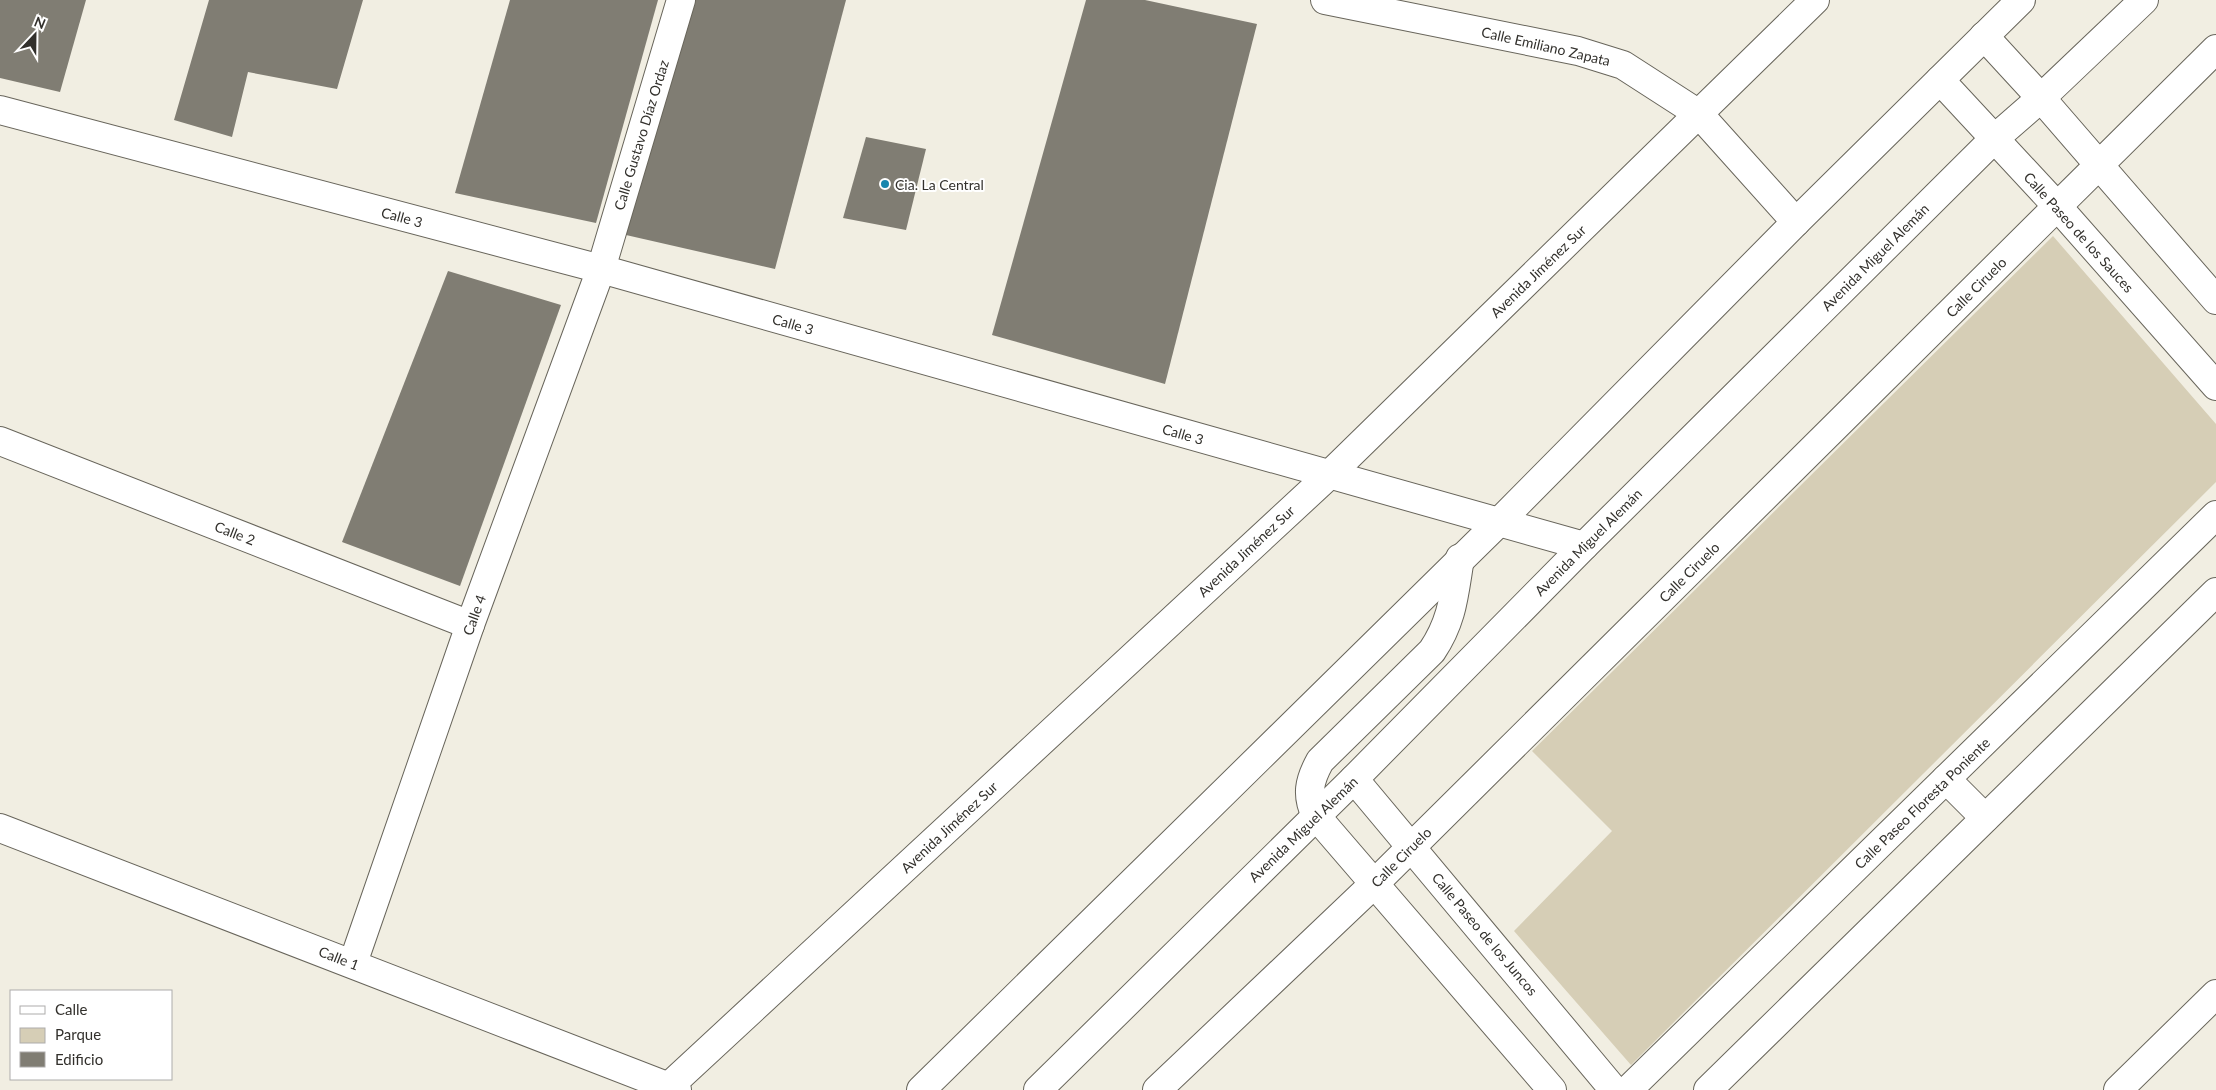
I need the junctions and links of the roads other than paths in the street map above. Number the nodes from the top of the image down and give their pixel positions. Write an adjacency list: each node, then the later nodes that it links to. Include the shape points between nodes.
1 (682, 0): 16 (street, Calle Gustavo Díaz Ordaz)
2 (1326, 0): 11 (street, Calle Emiliano Zapata, via 1606,58 1640,75)
3 (1815, 0): 11 (street, Avenida Jiménez Sur)
4 (2022, 0): 6 (street)
5 (2144, 0): 9 (street, Avenida Miguel Alemán)
6 (1984, 36): 8 (street); 9 (street)
7 (2216, 49): 13 (street, Calle Ciruelo)
8 (1940, 80): 12 (street, Calle Paseo de los Sauces); 15 (street)
9 (2041, 98): 12 (street, Avenida Miguel Alemán); 13 (street)
10 (0, 110): 16 (street, Calle 3)
11 (1698, 114): 15 (street, Calle Emiliano Zapata); 20 (street, Avenida Jiménez Sur)
12 (1994, 139): 14 (street, Calle Paseo de los Sauces); 23 (street, Avenida Miguel Alemán)
13 (2099, 164): 14 (street, Calle Ciruelo); 17 (street)
14 (2057, 206): 18 (street, Calle Paseo de los Sauces); 32 (street, Calle Ciruelo)
15 (1796, 222): 22 (street)
16 (601, 269): 20 (street, Calle 3); 26 (street, Calle 4)
17 (2216, 300)
18 (2216, 386)
19 (0, 441): 26 (street, Calle 2)
20 (1329, 475): 22 (street, Calle 3); 36 (street, Avenida Jiménez Sur)
21 (2216, 515): 28 (street, Calle Paseo Floresta Poniente)
22 (1500, 521): 23 (street, Calle 3); 24 (street)
23 (1584, 546): 27 (street, Avenida Miguel Alemán)
24 (1460, 558): 29 (street, via 1451,615 1432,651 1320,761 1311,776 1308,791); 37 (street)
25 (2216, 592): 30 (street)
26 (470, 625): 34 (street, Calle 4)
27 (1354, 779): 29 (street, Avenida Miguel Alemán); 32 (street, Calle Paseo de los Juncos)
28 (1946, 779): 30 (street); 42 (street, Calle Paseo Floresta Poniente)
29 (1316, 816): 33 (street); 38 (street, Avenida Miguel Alemán)
30 (1985, 818): 43 (street)
31 (0, 828): 34 (street, Calle 1)
32 (1412, 846): 33 (street, Calle Ciruelo); 41 (street, Calle Paseo de los Juncos)
33 (1375, 883): 39 (street, Calle Ciruelo); 40 (street)
34 (353, 963): 36 (street, Calle 1)
35 (2216, 994): 44 (street)
36 (670, 1089)
37 (921, 1090)
38 (1038, 1090)
39 (1157, 1090)
40 (1552, 1090)
41 (1614, 1090)
42 (1628, 1090)
43 (1708, 1090)
44 (2118, 1090)

